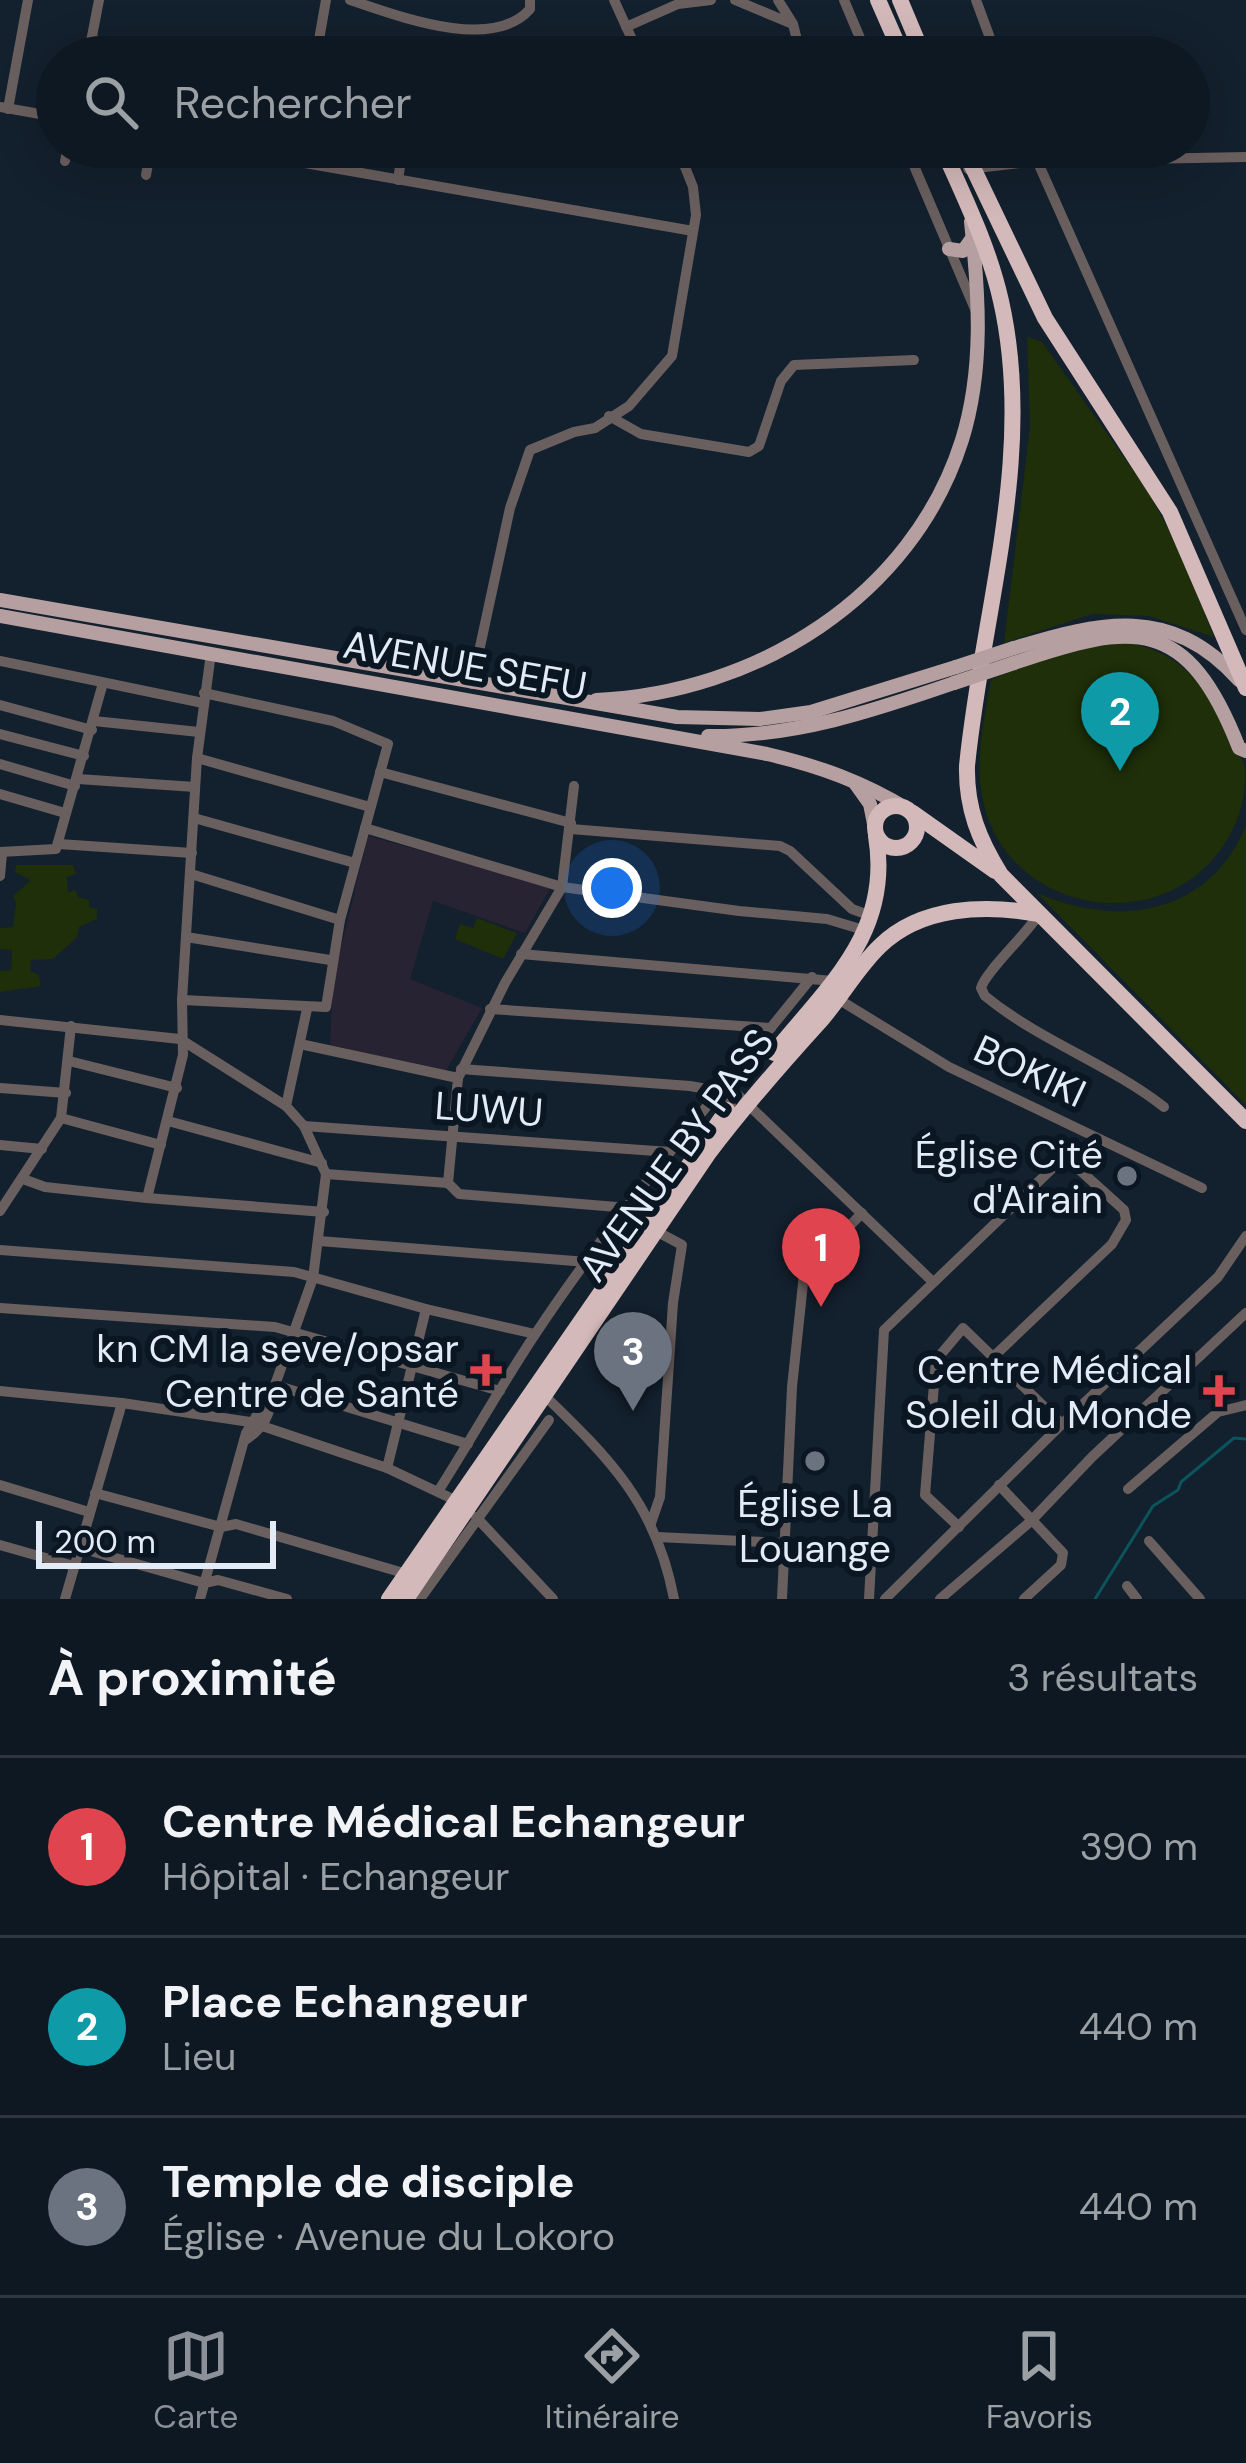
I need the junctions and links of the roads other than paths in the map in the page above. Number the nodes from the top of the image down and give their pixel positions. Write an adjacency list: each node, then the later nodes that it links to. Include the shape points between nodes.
1 (28, 0): 24 (street)
2 (99, 0): 16 (street)
3 (326, 0): 17 (street)
4 (350, 0): 5 (street, via 460,28 514,24)
5 (530, 0)
6 (614, 0): 15 (street)
7 (711, 0): 15 (street, via 678,4)
8 (735, 0): 14 (street)
9 (778, 0): 14 (street)
10 (844, 0): 20 (street)
11 (878, 0): 21 (highway)
12 (900, 0): 22 (highway)
13 (976, 0): 23 (street)
14 (793, 24): 19 (street)
15 (626, 27): 18 (street)
16 (93, 36)
17 (320, 36)
18 (630, 36)
19 (795, 36)
20 (859, 36)
21 (894, 36)
22 (915, 36)
23 (989, 36)
24 (4, 108): 25 (street)
25 (36, 113)
26 (1246, 157): 27 (street)
27 (1210, 158)
28 (147, 168): 37 (street)
29 (331, 168): 39 (street)
30 (400, 168): 39 (street)
31 (685, 168): 41 (street)
32 (915, 168): 43 (street)
33 (951, 168): 38 (highway)
34 (970, 168): 38 (street)
35 (972, 168): 56 (highway, via 1045,319 1170,512)
36 (1040, 168): 49 (street)
37 (146, 175)
38 (954, 175): 40 (highway)
39 (398, 180): 41 (street)
40 (970, 211): 42 (main road); 82 (highway, via 1002,303 1014,382 968,752)
41 (693, 231): 46 (street, via 672,356 644,393)
42 (973, 236): 43 (main road, via 963,251); 44 (main road)
43 (949, 249): 44 (street)
44 (978, 318): 59 (main road, via 970,405 945,483 900,553 857,600 772,656 712,681)
45 (914, 360): 46 (street, via 794,364 759,446 748,452 641,434)
46 (609, 416): 55 (street, via 530,450)
47 (0, 600): 55 (main road, AVENUE SEFU)
48 (0, 616): 50 (main road, AVENUE SEFU)
49 (1246, 630)
50 (211, 653): 58 (street); 61 (main road, AVENUE SEFU)
51 (1014, 655): 53 (main road, bridge); 56 (main road, via 1091,626 1134,624 1207,650); 66 (main road, via 1097,637 1151,641 1199,671)
52 (0, 661): 54 (street)
53 (955, 675): 59 (main road, via 760,719 651,715); 65 (main road, via 869,712 788,732)
54 (103, 683): 58 (street); 62 (street)
55 (472, 684): 57 (main road, AVENUE SEFU)
56 (1246, 688)
57 (524, 693): 59 (main road, AVENUE SEFU); 61 (main road)
58 (203, 698): 63 (street); 70 (street, via 333,721 388,744)
59 (570, 701)
60 (0, 705): 62 (street)
61 (521, 710): 65 (main road, AVENUE SEFU)
62 (93, 725): 63 (street); 67 (street)
63 (199, 732): 68 (street)
64 (0, 734): 67 (street)
65 (679, 735): 71 (main road, AVENUE SEFU)
66 (1246, 751)
67 (85, 756): 72 (street)
68 (197, 758): 74 (street); 76 (street)
69 (0, 764): 72 (street)
70 (380, 772): 76 (street); 80 (street)
71 (852, 778): 77 (main road, AVENUE SEFU); 83 (main road, via 870,804)
72 (76, 782): 74 (street); 78 (street)
73 (574, 786): 80 (street)
74 (195, 787): 79 (street)
75 (0, 794): 78 (street)
76 (370, 807): 81 (street)
77 (909, 811): 83 (highway, via 887,808); 83 (highway, via 917,826 907,845 893,848); 84 (highway)
78 (65, 813): 85 (street)
79 (194, 818): 87 (street); 88 (street)
80 (571, 826): 92 (street); 95 (street, via 780,846)
81 (365, 828): 88 (street); 92 (street)
82 (976, 830): 84 (highway, via 973,842); 90 (highway)
83 (875, 832): 95 (highway, via 879,887)
84 (954, 842): 90 (highway)
85 (54, 848): 86 (street); 87 (street)
86 (1, 852): 91 (street)
87 (192, 854): 89 (street)
88 (355, 863): 94 (street)
89 (191, 874): 94 (street); 96 (street)
90 (1001, 875): 93 (highway)
91 (0, 876)
92 (562, 887): 95 (street); 97 (street)
93 (1039, 914): 100 (highway, AVENUE BY PASS, via 966,909 936,916 890,938); 116 (street, via 984,978 985,996); 119 (highway)
94 (340, 920): 98 (street)
95 (870, 924): 100 (highway, AVENUE BY PASS)
96 (186, 938): 98 (street); 101 (street)
97 (521, 954): 99 (street); 103 (street)
98 (330, 961): 102 (street, via 328,1004)
99 (812, 977): 100 (street); 106 (street)
100 (835, 990): 114 (highway, AVENUE BY PASS); 129 (street, BOKIKI, via 949,1067)
101 (182, 1000): 102 (street); 107 (street)
102 (307, 1009): 108 (street)
103 (490, 1009): 106 (street); 110 (street)
104 (0, 1019): 105 (street)
105 (71, 1026): 107 (street); 109 (street)
106 (771, 1028): 114 (street)
107 (180, 1039): 112 (street); 115 (street)
108 (300, 1044): 110 (street); 115 (street)
109 (69, 1061): 112 (street); 113 (street)
110 (460, 1073): 114 (street, via 690,1086); 121 (street)
111 (0, 1088): 113 (street)
112 (177, 1088): 118 (street)
113 (66, 1093): 117 (street)
114 (733, 1099): 125 (street); 135 (street); 136 (highway, AVENUE BY PASS); 153 (highway, AVENUE BY PASS)
115 (286, 1106): 120 (street)
116 (1164, 1107)
117 (61, 1118): 123 (street); 124 (street)
118 (168, 1121): 123 (street); 126 (street)
119 (1246, 1121)
120 (304, 1126): 121 (street, LUWU); 126 (street)
121 (453, 1137): 125 (street, LUWU); 128 (street)
122 (0, 1145): 124 (street)
123 (161, 1145): 131 (street)
124 (42, 1149): 127 (street)
125 (670, 1151): 132 (street)
126 (324, 1168): 128 (street); 134 (street)
127 (22, 1179): 130 (street); 131 (street)
128 (448, 1183): 132 (street, via 459,1194)
129 (1202, 1187)
130 (6, 1194): 133 (street)
131 (147, 1198): 134 (street)
132 (629, 1208): 140 (street)
133 (0, 1211)
134 (324, 1212): 138 (street)
135 (862, 1213): 142 (street); 176 (street, via 804,1274)
136 (656, 1231): 153 (highway, AVENUE BY PASS); 171 (street, via 682,1245 660,1497)
137 (1246, 1236): 159 (street, via 1218,1277)
138 (319, 1241): 140 (street); 141 (street)
139 (0, 1250): 141 (street)
140 (587, 1262): 147 (street)
141 (313, 1278): 144 (street); 146 (street)
142 (933, 1282): 148 (street, via 1060,1161 1124,1210 1112,1244); 192 (street, via 884,1330)
143 (0, 1308): 146 (street)
144 (426, 1309): 147 (street); 149 (street)
145 (1246, 1312): 170 (street)
146 (296, 1331): 149 (street); 150 (street)
147 (536, 1334): 152 (street)
148 (992, 1358): 159 (street); 172 (street, via 963,1328 936,1360 925,1495)
149 (411, 1365): 152 (street); 157 (street)
150 (273, 1387): 157 (street); 158 (street, via 270,1412)
151 (0, 1391): 154 (street)
152 (500, 1391): 161 (street)
153 (540, 1392): 156 (highway, AVENUE BY PASS); 160 (street)
154 (122, 1403): 158 (street); 167 (street)
155 (1246, 1405): 165 (street, via 1218,1412)
156 (534, 1414): 160 (street); 168 (highway, AVENUE BY PASS); 168 (street)
157 (398, 1420): 161 (street); 162 (street)
158 (256, 1424): 162 (street); 173 (street)
159 (1062, 1424): 164 (street)
160 (571, 1426): 171 (street, via 610,1458)
161 (468, 1444): 166 (street)
162 (387, 1468): 166 (street)
163 (0, 1485): 169 (street)
164 (999, 1485): 170 (street); 172 (street)
165 (1128, 1489)
166 (440, 1490): 168 (street)
167 (95, 1493): 169 (street); 173 (street)
168 (468, 1509): 180 (highway, AVENUE BY PASS); 187 (highway, AVENUE BY PASS); 188 (street); 189 (street)
169 (89, 1512): 178 (street)
170 (1031, 1521): 194 (street); 195 (street, via 1063,1557)
171 (651, 1523): 174 (street)
172 (959, 1527): 193 (street)
173 (221, 1528): 180 (street, via 236,1524); 181 (street)
174 (657, 1537): 176 (street); 190 (street)
175 (1149, 1541): 197 (street)
176 (784, 1543): 191 (street)
177 (0, 1545): 179 (street)
178 (80, 1548): 179 (street); 181 (street)
179 (74, 1565): 183 (street)
180 (407, 1574): 186 (highway, AVENUE BY PASS)
181 (204, 1583): 184 (street); 185 (street)
182 (1127, 1586): 196 (street)
183 (65, 1599)
184 (200, 1599)
185 (287, 1599)
186 (388, 1599)
187 (406, 1599)
188 (420, 1599)
189 (553, 1599)
190 (674, 1599)
191 (782, 1599)
192 (869, 1599)
193 (885, 1599)
194 (940, 1599)
195 (1024, 1599)
196 (1137, 1599)
197 (1200, 1599)

